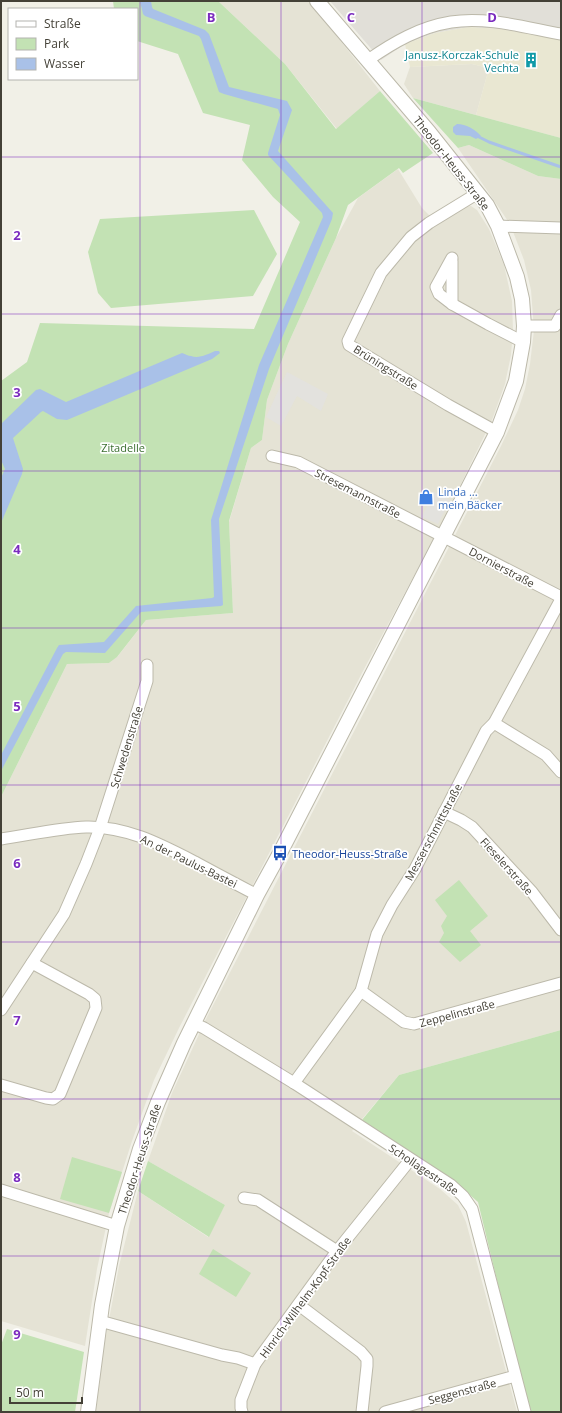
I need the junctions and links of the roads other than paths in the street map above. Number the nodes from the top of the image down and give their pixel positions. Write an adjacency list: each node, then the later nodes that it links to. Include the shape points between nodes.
1 (317, 1): 3 (street, Theodor-Heuss-Straße)
2 (561, 34): 3 (street, via 494,22 451,22 393,42)
3 (368, 60): 4 (street, Theodor-Heuss-Straße)
4 (478, 193): 5 (street, Theodor-Heuss-Straße); 11 (street, Brüningstraße, via 429,223 381,273 348,341 349,345)
5 (498, 226): 6 (street); 9 (street, Theodor-Heuss-Straße, via 517,277)
6 (561, 228)
7 (452, 304): 10 (street)
8 (561, 315): 9 (street, via 555,326)
9 (524, 326): 10 (street, Theodor-Heuss-Straße)
10 (522, 342): 11 (street, Theodor-Heuss-Straße, via 516,382)
11 (497, 432): 13 (street, Theodor-Heuss-Straße)
12 (272, 456): 13 (street, Stresemannstraße, via 298,462)
13 (443, 536): 14 (street, Dornierstraße); 21 (street, Theodor-Heuss-Straße)
14 (561, 598): 16 (street, Messerschmittstraße)
15 (147, 665): 19 (street, Schwedenstraße, via 147,681)
16 (494, 723): 17 (street, via 546,755); 18 (street, Messerschmittstraße, via 486,731)
17 (561, 772)
18 (444, 812): 22 (street, Fieselerstraße, via 472,827 527,887); 25 (street, Messerschmittstraße, via 415,869 376,934)
19 (100, 828): 20 (street, An der Paulus-Bastei, via 76,828); 21 (street, An der Paulus-Bastei, via 145,838); 23 (street, Schwedenstraße, via 64,914)
20 (1, 839)
21 (257, 894): 27 (street, Theodor-Heuss-Straße)
22 (561, 930)
23 (32, 963): 26 (street, Schwedenstraße); 29 (street, via 89,994 95,999 96,1008 60,1094 46,1098)
24 (561, 984): 25 (street, Zeppelinstraße, via 414,1024 404,1022)
25 (361, 991): 28 (street, Messerschmittstraße)
26 (1, 1010)
27 (193, 1023): 28 (street, Schollagestraße); 33 (street, Theodor-Heuss-Straße, via 140,1150)
28 (294, 1083): 30 (street, Schollagestraße)
29 (1, 1085)
30 (410, 1160): 34 (street, Hinrich-Wilhelm-Kopf-Straße); 38 (street, Schollagestraße, via 451,1185 472,1209)
31 (1, 1190): 33 (street)
32 (244, 1198): 34 (street, via 258,1200)
33 (117, 1226): 36 (street, Theodor-Heuss-Straße)
34 (337, 1251): 35 (street, Hinrich-Wilhelm-Kopf-Straße)
35 (299, 1305): 37 (street, Hinrich-Wilhelm-Kopf-Straße); 41 (street, via 367,1359)
36 (100, 1321): 37 (street, Hinrich-Wilhelm-Kopf-Straße); 39 (street, Theodor-Heuss-Straße)
37 (255, 1364): 40 (street, via 241,1400)
38 (516, 1376): 42 (street, Seggenstraße); 43 (street, Schollagestraße)
39 (88, 1412)
40 (242, 1412)
41 (362, 1412)
42 (385, 1412)
43 (525, 1412)

